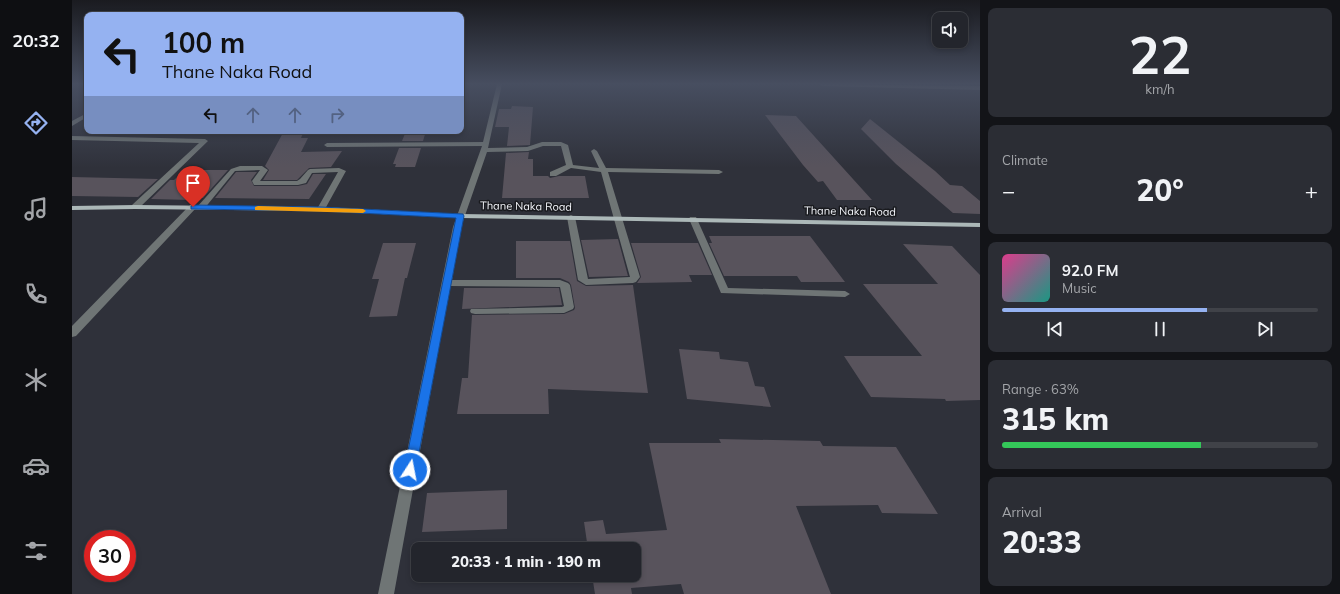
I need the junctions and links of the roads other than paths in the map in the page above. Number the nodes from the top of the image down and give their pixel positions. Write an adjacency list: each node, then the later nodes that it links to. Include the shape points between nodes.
1 (493, 112): 6 (street)
2 (84, 117): 3 (street)
3 (73, 123)
4 (72, 138): 12 (street, via 205,141)
5 (327, 145): 6 (street)
6 (484, 147): 8 (street, via 528,149 542,144 561,144 565,145); 16 (street)
7 (594, 151): 9 (street)
8 (570, 166): 9 (street); 11 (street)
9 (604, 170): 10 (street); 18 (street)
10 (718, 172)
11 (553, 174)
12 (135, 207): 13 (main road, Thane Naka Road); 14 (main road, Thane Naka Road)
13 (197, 207): 15 (main road, Thane Naka Road); 15 (street, via 233,170 240,168 262,168 264,170 257,183 298,183 303,181 310,171 342,171); 24 (street)
14 (72, 208)
15 (321, 209): 16 (main road, Thane Naka Road)
16 (460, 216): 17 (main road, Thane Naka Road); 21 (street)
17 (571, 218): 18 (main road, Thane Naka Road); 18 (street, via 583,280 586,282 633,280 636,277)
18 (618, 218): 19 (main road, Thane Naka Road)
19 (693, 219): 20 (main road, Thane Naka Road); 22 (street, via 724,291)
20 (980, 225)
21 (447, 283): 23 (street, via 560,283 565,285 569,307 564,310); 25 (street)
22 (845, 294)
23 (475, 311)
24 (72, 333)
25 (386, 594)

